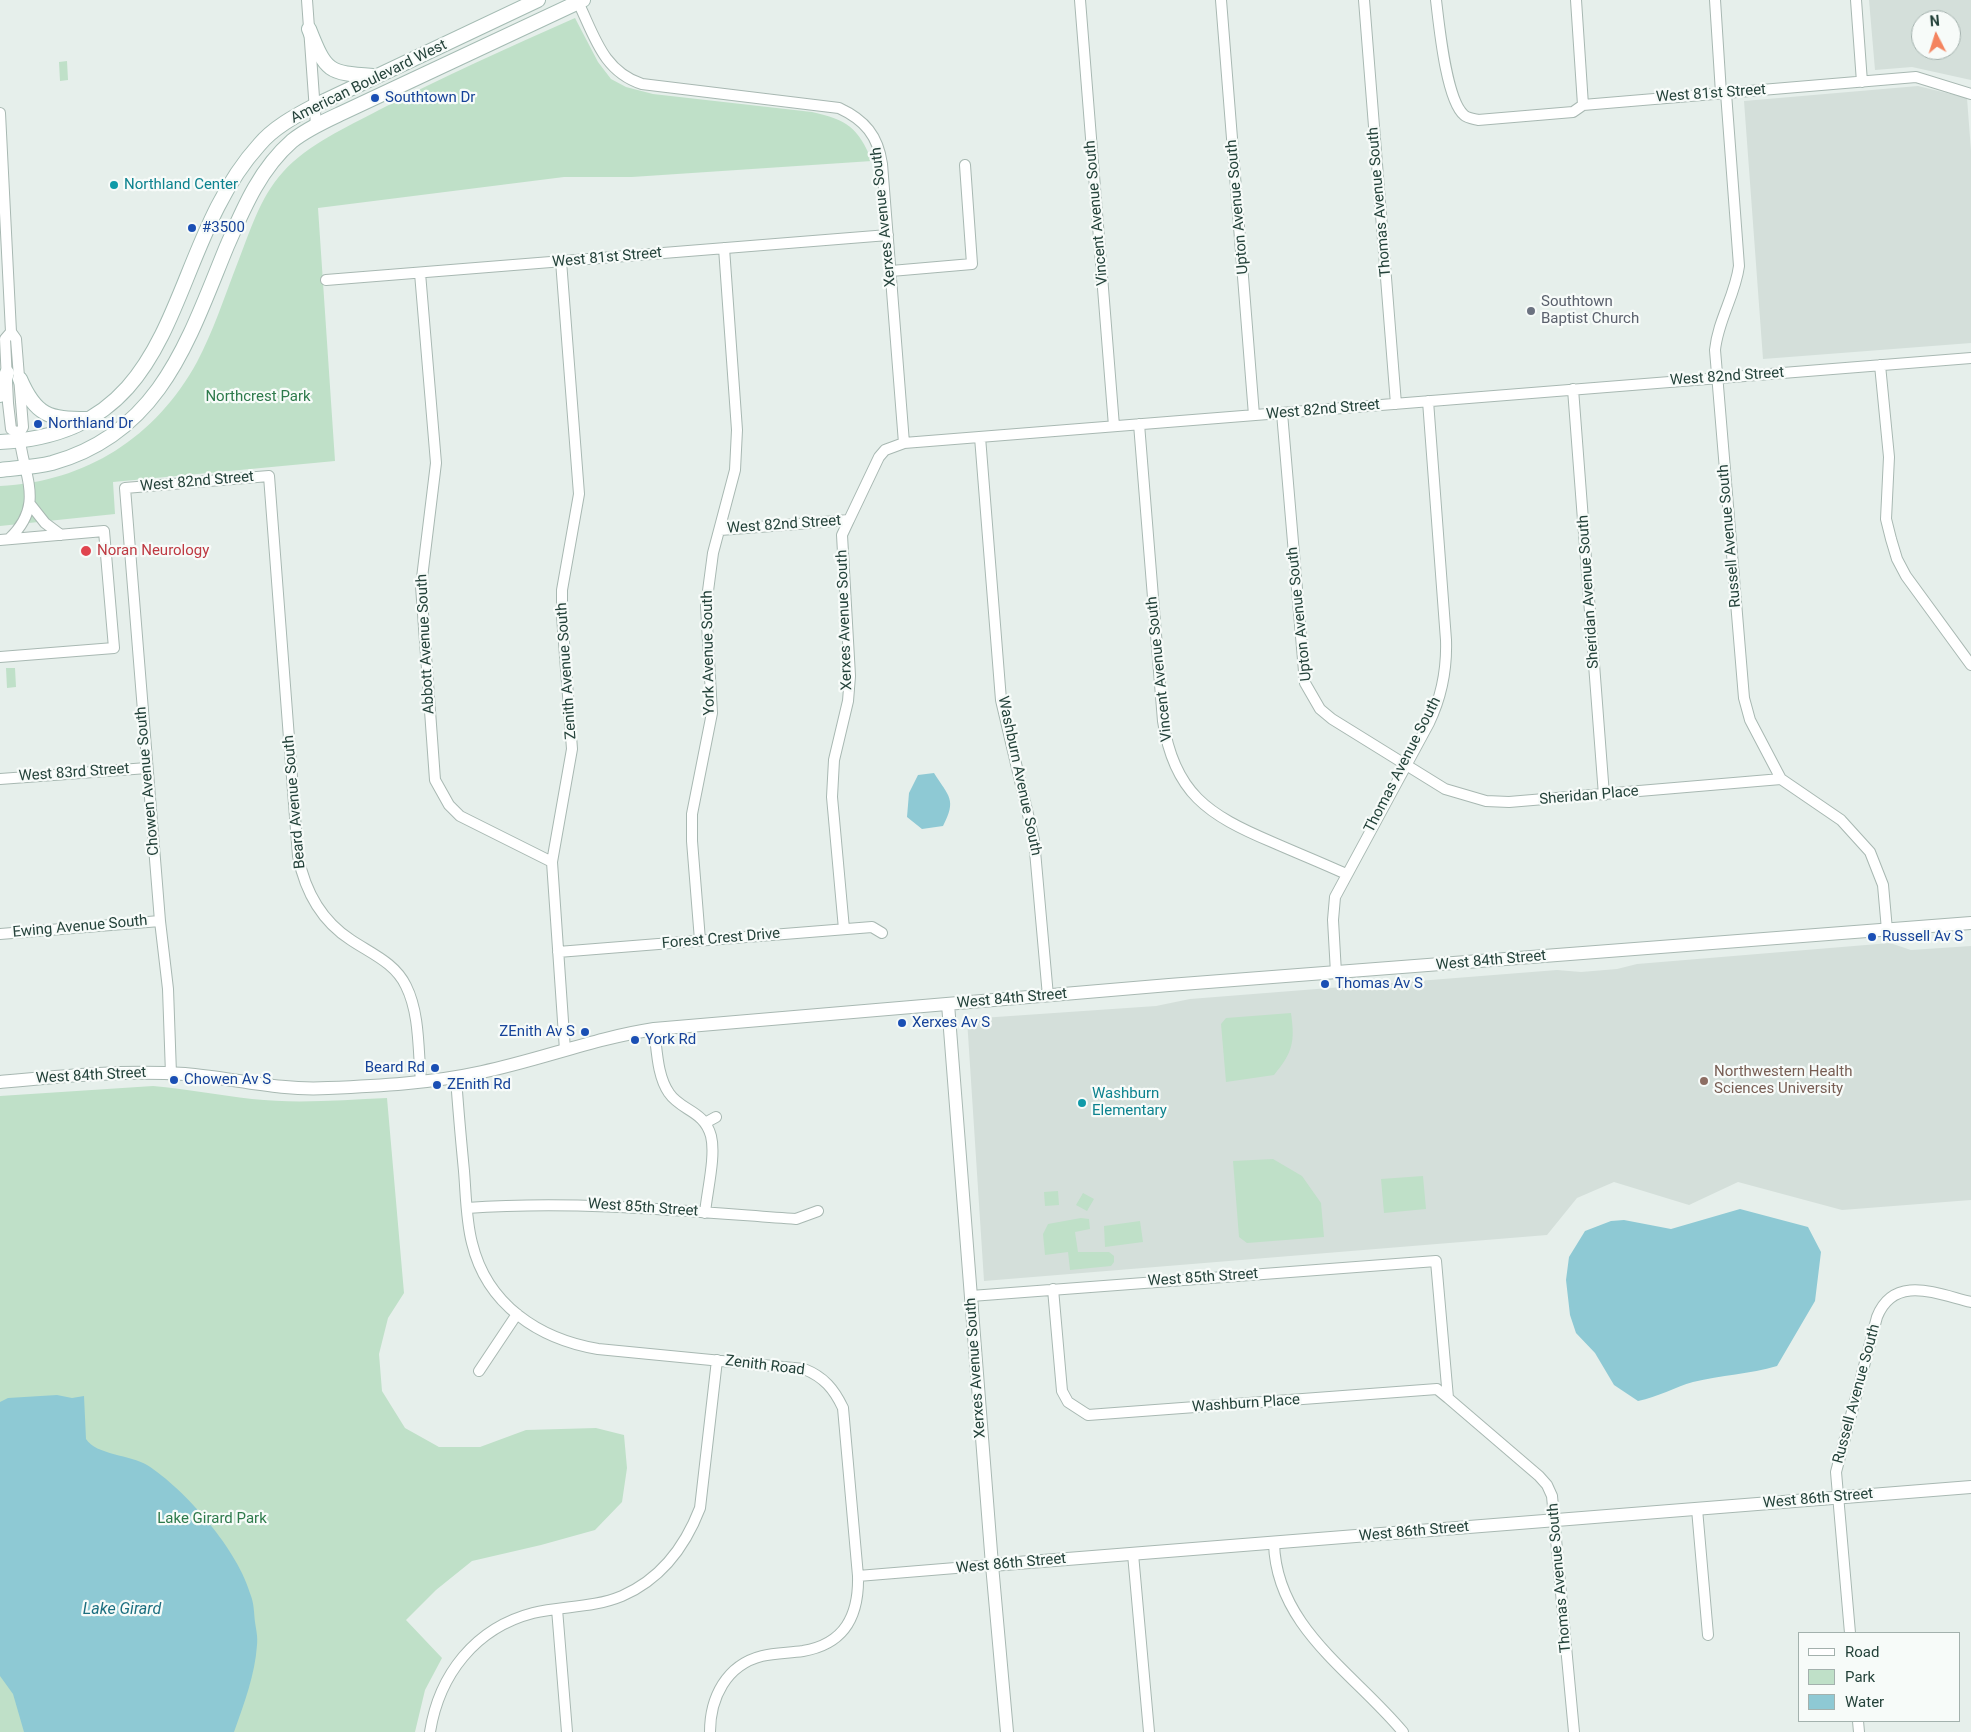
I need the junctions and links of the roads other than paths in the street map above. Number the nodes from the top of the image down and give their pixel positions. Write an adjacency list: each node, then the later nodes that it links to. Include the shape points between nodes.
1 (307, 0): 11 (street)
2 (538, 0): 12 (main road, American Boulevard West)
3 (1080, 0): 39 (street, Vincent Avenue South)
4 (1221, 0): 36 (street, Upton Avenue South)
5 (1364, 0): 34 (street, Thomas Avenue South)
6 (1436, 0): 16 (street, West 81st Street, via 1444,58 1457,106 1464,116 1478,120 1573,112)
7 (1576, 0): 16 (street)
8 (1714, 0): 14 (street, Russell Avenue South)
9 (1856, 0): 13 (street)
10 (580, 1): 19 (main road, American Boulevard West); 21 (street, Xerxes Avenue South, via 606,59 629,80 839,108 854,115 874,136 880,149)
11 (309, 29): 12 (main road, via 320,58 331,70 348,75); 17 (street)
12 (377, 76): 17 (main road, American Boulevard West)
13 (1862, 82): 14 (street, West 81st Street); 15 (street, West 81st Street, via 1916,77)
14 (1724, 93): 16 (street, West 81st Street); 30 (street, Russell Avenue South, via 1739,266 1736,285 1717,331)
15 (1971, 94)
16 (1583, 105)
17 (314, 106): 19 (street); 37 (main road, American Boulevard West, via 291,118 259,144 233,178 214,214 156,349 136,378)
18 (0, 113): 29 (street, via 11,332 5,339)
19 (316, 125): 44 (main road, American Boulevard West, via 292,141 246,202 179,360 164,384 123,428 95,445 52,463)
20 (965, 165): 24 (street, via 972,264)
21 (888, 235): 22 (street, West 81st Street); 24 (street, Xerxes Avenue South)
22 (724, 248): 23 (street, West 81st Street); 50 (street, York Avenue South, via 737,430 735,470)
23 (561, 261): 25 (street, West 81st Street); 60 (street, Zenith Avenue South, via 579,494 562,590 572,749)
24 (891, 271): 43 (street, Xerxes Avenue South)
25 (420, 272): 26 (street, West 81st Street); 60 (street, Abbott Avenue South, via 436,463 421,586 435,780 449,806 460,816)
26 (326, 280)
27 (1971, 358): 28 (street, West 82nd Street)
28 (1880, 365): 30 (street, West 82nd Street); 54 (street, via 1890,457 1886,520 1895,552 1906,576)
29 (13, 376): 32 (main road); 37 (main road, via 38,410 57,419); 41 (street, via 11,429)
30 (1718, 378): 31 (street, West 82nd Street); 58 (street, Russell Avenue South, via 1744,698 1753,727)
31 (1573, 389): 33 (street, West 82nd Street); 59 (street, Sheridan Avenue South)
32 (0, 395)
33 (1428, 401): 34 (street, West 82nd Street); 55 (street, Thomas Avenue South, via 1447,662 1438,704)
34 (1396, 404): 35 (street, West 82nd Street)
35 (1282, 413): 36 (street, West 82nd Street); 55 (street, Upton Avenue South, via 1305,683 1320,709)
36 (1254, 415): 38 (street, West 82nd Street)
37 (88, 419): 41 (main road, American Boulevard West, via 48,436)
38 (1138, 424): 39 (street, West 82nd Street); 61 (street, Vincent Avenue South, via 1163,721 1174,765 1186,785 1219,817)
39 (1114, 426): 40 (street, West 82nd Street)
40 (980, 437): 43 (street, West 82nd Street); 71 (street, Washburn Avenue South, via 1001,700 1034,840)
41 (19, 438): 42 (main road, American Boulevard West); 44 (street)
42 (0, 442)
43 (904, 443): 49 (street, West 82nd Street, via 894,445 879,457)
44 (26, 467): 45 (main road, American Boulevard West); 48 (street)
45 (0, 470)
46 (269, 476): 47 (street, West 82nd Street); 77 (street, Beard Avenue South, via 302,876 314,901 335,929 386,961 406,986 415,1016)
47 (125, 488): 56 (street, Chowen Avenue South)
48 (30, 504): 51 (street, via 36,514); 52 (street, via 22,525)
49 (849, 520): 50 (street, West 82nd Street); 64 (street, Xerxes Avenue South, via 842,535 850,676 832,778)
50 (720, 530): 68 (street, York Avenue South, via 713,553 706,606 712,712 692,814)
51 (61, 535): 52 (street); 53 (street, via 104,531 114,648)
52 (4, 540)
53 (0, 657)
54 (1971, 665)
55 (1406, 765): 59 (street, Sheridan Place, via 1444,789 1486,802); 61 (street, Thomas Avenue South)
56 (147, 768): 57 (street, West 83rd Street); 62 (street, Chowen Avenue South)
57 (0, 779)
58 (1780, 779): 59 (street, Sheridan Place); 65 (street, Russell Avenue South, via 1841,820 1870,852 1883,885)
59 (1604, 795)
60 (552, 862): 69 (street, Zenith Avenue South)
61 (1346, 874): 70 (street, Thomas Avenue South, via 1332,908)
62 (160, 920): 67 (street, Ewing Avenue South); 75 (street, Chowen Avenue South, via 168,989)
63 (1971, 923): 65 (street, West 84th Street)
64 (844, 929): 66 (street, Forest Crest Drive, via 872,927); 68 (street, Forest Crest Drive)
65 (1887, 930): 70 (street, West 84th Street)
66 (882, 933)
67 (0, 934)
68 (700, 940): 69 (street, Forest Crest Drive)
69 (558, 952): 74 (street, Zenith Avenue South)
70 (1336, 973): 71 (street, West 84th Street)
71 (1048, 996): 72 (street, West 84th Street)
72 (948, 1004): 73 (street, West 84th Street); 85 (street, Xerxes Avenue South)
73 (654, 1029): 74 (street, West 84th Street); 80 (street, via 664,1085 677,1101 698,1114)
74 (565, 1050): 76 (street, West 84th Street, via 522,1063)
75 (171, 1074): 77 (street, West 84th Street, via 294,1088); 78 (street, West 84th Street, via 102,1073)
76 (456, 1076): 77 (street, West 84th Street); 81 (street, Zenith Road)
77 (420, 1081)
78 (0, 1082)
79 (716, 1117): 80 (street)
80 (705, 1124): 83 (street, via 712,1149)
81 (467, 1208): 83 (street, West 85th Street, via 590,1204); 87 (street, Zenith Road, via 472,1245 481,1268 494,1289)
82 (818, 1211): 83 (street, West 85th Street, via 796,1219)
83 (705, 1213)
84 (1052, 1289): 85 (street, West 85th Street); 90 (street, Washburn Place, via 1062,1392 1068,1402 1088,1415 1437,1389); 90 (street, West 85th Street, via 1436,1260)
85 (970, 1296): 97 (street, Xerxes Avenue South)
86 (1971, 1302): 92 (street, Russell Avenue South, via 1911,1290 1900,1292 1881,1307 1838,1459)
87 (517, 1314): 88 (street, Zenith Road, via 550,1336 574,1345); 89 (street)
88 (716, 1360): 98 (street, Zenith Road, via 804,1369 817,1375 837,1395 845,1422); 99 (street, via 700,1508 679,1551 662,1570 622,1596 602,1603)
89 (479, 1371)
90 (1448, 1398): 94 (street, Thomas Avenue South, via 1547,1485)
91 (1971, 1487): 92 (street, West 86th Street)
92 (1838, 1498): 93 (street, West 86th Street); 100 (street, Russell Avenue South)
93 (1697, 1509): 94 (street, West 86th Street); 101 (street)
94 (1556, 1520): 95 (street, West 86th Street); 108 (street, Thomas Avenue South)
95 (1274, 1543): 96 (street, West 86th Street); 107 (street, via 1278,1579 1296,1616)
96 (1134, 1554): 97 (street, West 86th Street); 106 (street)
97 (992, 1565): 98 (street, West 86th Street); 105 (street, Xerxes Avenue South)
98 (858, 1576): 104 (street, Zenith Road, via 857,1603 843,1630 832,1641 818,1647 760,1657 745,1663 721,1685 710,1715)
99 (557, 1609): 102 (street, via 510,1621 469,1648 441,1689); 103 (street)
100 (1850, 1632)
101 (1708, 1635)
102 (430, 1732)
103 (567, 1732)
104 (710, 1732)
105 (1007, 1732)
106 (1149, 1732)
107 (1403, 1732)
108 (1574, 1732)

